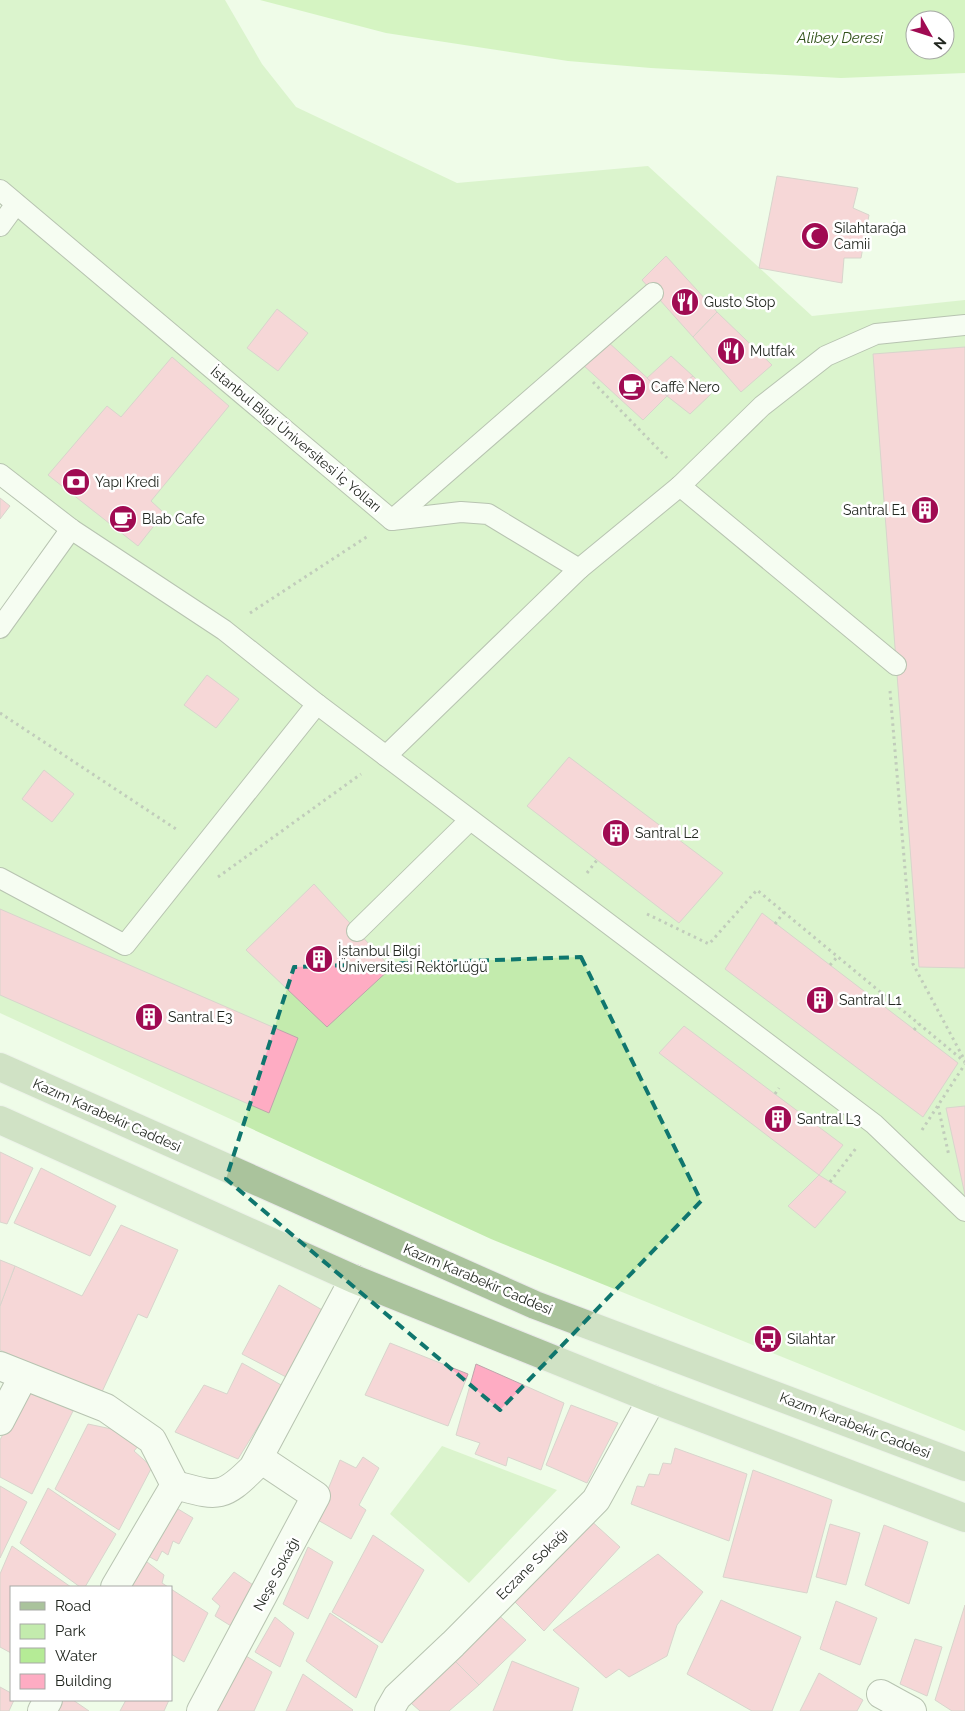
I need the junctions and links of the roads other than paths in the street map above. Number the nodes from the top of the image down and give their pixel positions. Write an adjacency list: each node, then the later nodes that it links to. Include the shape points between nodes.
1 (0, 190): 2 (lane, İstanbul Bilgi Üniversitesi İç Yolları)
2 (16, 204): 3 (lane); 8 (lane, İstanbul Bilgi Üniversitesi İç Yolları)
3 (0, 226)
4 (653, 293): 8 (lane)
5 (965, 325): 7 (lane, via 876,334 826,356 762,406)
6 (0, 474): 9 (lane)
7 (683, 482): 10 (lane); 12 (lane)
8 (392, 520): 10 (lane, İstanbul Bilgi Üniversitesi İç Yolları, via 461,512 488,514)
9 (71, 529): 11 (lane); 13 (lane, via 224,630)
10 (579, 569): 14 (lane)
11 (0, 628)
12 (892, 662)
13 (317, 704): 14 (lane); 16 (lane, via 125,945)
14 (386, 756): 15 (lane)
15 (470, 820): 17 (lane); 20 (lane, via 874,1124)
16 (0, 878)
17 (357, 931)
18 (0, 1067): 26 (main road, Kazım Karabekir Caddesi, via 535,1305)
19 (0, 1120): 21 (main road)
20 (965, 1211)
21 (354, 1279): 23 (main road); 25 (street)
22 (11, 1371): 24 (street); 27 (street, via 106,1408 152,1440)
23 (652, 1399): 28 (main road); 32 (street, Eczane Sokağı, via 596,1500 454,1644 396,1696)
24 (0, 1421)
25 (259, 1458): 27 (street, via 234,1488 212,1494); 31 (street, Neşe Sokağı, via 316,1496)
26 (965, 1467)
27 (175, 1486): 29 (street)
28 (965, 1518)
29 (116, 1586)
30 (881, 1694): 33 (street)
31 (202, 1711)
32 (389, 1711)
33 (912, 1711)

